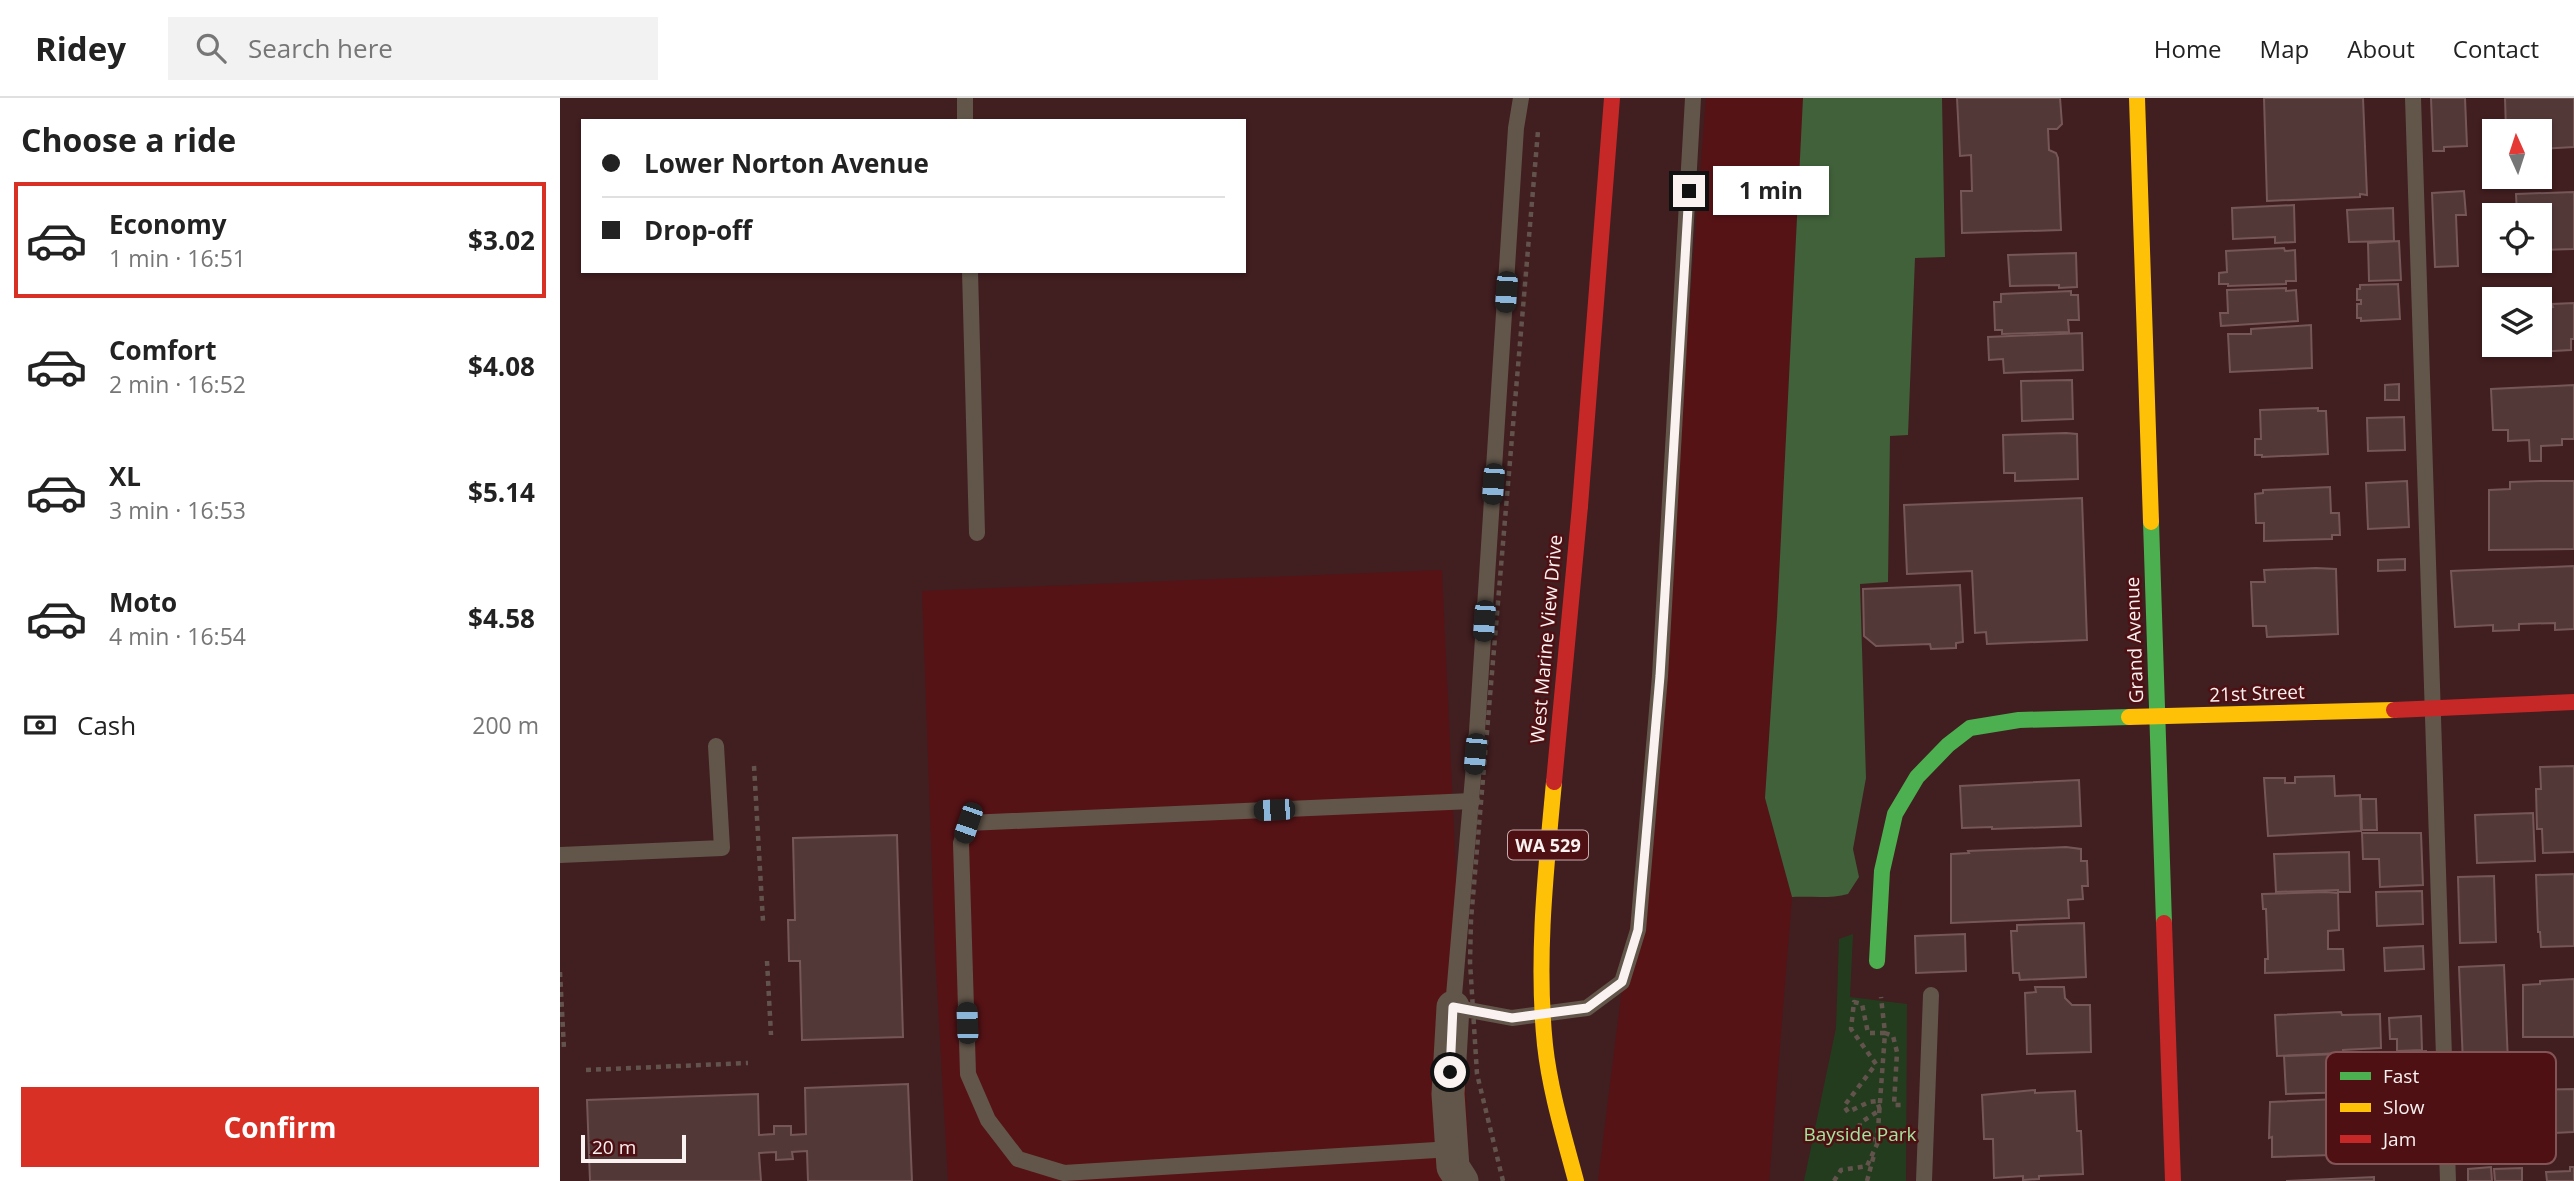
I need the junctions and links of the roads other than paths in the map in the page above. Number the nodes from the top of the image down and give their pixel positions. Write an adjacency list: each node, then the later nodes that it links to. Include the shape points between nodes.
1 (965, 98): 7 (lane)
2 (1521, 98): 14 (lane)
3 (1612, 98): 21 (street, West Marine View Drive / WA 529, bridge, via 1545,881 1542,967 1545,1045)
4 (1693, 98): 18 (lane, via 1660,676 1638,930 1622,982 1587,1008 1512,1018)
5 (2137, 98): 12 (street, Grand Avenue)
6 (2413, 98): 11 (lane)
7 (965, 119)
8 (970, 273): 9 (lane)
9 (977, 533)
10 (2574, 702): 11 (street, 21st Street)
11 (2434, 709): 12 (street, 21st Street); 19 (lane)
12 (2158, 717): 16 (street, 21st Street, via 2019,720 1970,729 1948,745 1917,777 1895,814 1882,871); 23 (street, Grand Avenue)
13 (716, 746): 15 (lane, via 722,848)
14 (1472, 802): 18 (lane); 20 (lane, via 968,823 961,844 968,1074 988,1120 1018,1158 1064,1173)
15 (560, 855)
16 (1877, 961)
17 (1931, 995): 22 (lane)
18 (1453, 1007): 20 (street, via 1448,1094)
19 (2444, 1052)
20 (1454, 1170)
21 (1576, 1181)
22 (1924, 1181)
23 (2173, 1181)

